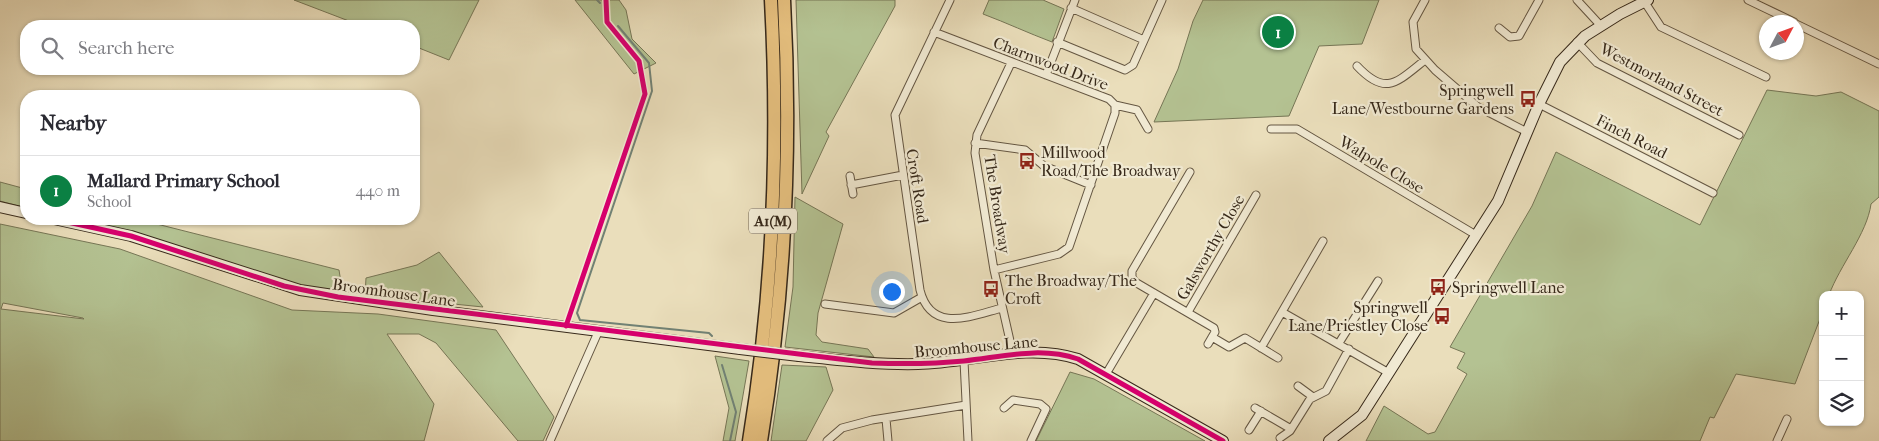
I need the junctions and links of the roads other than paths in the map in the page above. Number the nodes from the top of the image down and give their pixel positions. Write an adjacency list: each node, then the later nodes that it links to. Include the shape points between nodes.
1 (771, 0): 73 (highway, A1(M), via 775,85 774,191 764,335)
2 (784, 0): 74 (highway, A1(M), via 788,85 785,230 776,336)
3 (950, 0): 16 (street, Croft Road)
4 (1075, 0): 11 (street)
5 (1162, 0): 17 (street)
6 (1425, 0): 20 (street, via 1416,14 1412,30 1416,49)
7 (1539, 0): 15 (street, via 1519,36 1510,37)
8 (1577, 0): 13 (street)
9 (1748, 0): 12 (street)
10 (1646, 1): 13 (street); 25 (street, via 1661,27)
11 (1071, 8): 17 (street); 18 (street)
12 (1779, 15)
13 (1601, 26): 19 (street)
14 (1804, 27): 22 (street)
15 (1499, 28)
16 (934, 32): 21 (street, Charnwood Drive); 34 (street, Croft Road, via 896,108)
17 (1144, 40): 18 (street, via 1133,65 1125,70)
18 (1058, 42): 24 (street)
19 (1577, 42): 26 (street, via 1560,62); 31 (street, Westmorland Street, via 1597,63)
20 (1424, 60): 23 (street, via 1397,82 1386,85 1369,78); 30 (street, via 1478,107)
21 (1011, 63): 24 (street, Charnwood Drive); 32 (street, The Broadway)
22 (1879, 64)
23 (1357, 66)
24 (1046, 75): 27 (street, Charnwood Drive, via 1109,99)
25 (1766, 77)
26 (1539, 104): 30 (street); 38 (street, Finch Road)
27 (1115, 105): 28 (street, Charnwood Drive, via 1137,110); 37 (street)
28 (1148, 129)
29 (1271, 129): 44 (street, Walpole Close, via 1297,129)
30 (1527, 132): 44 (street, via 1498,201)
31 (1738, 135)
32 (975, 144): 37 (street, via 1025,150 1044,166); 46 (street, The Broadway)
33 (1190, 172): 48 (street, Galsworthy Close, via 1132,271 1135,282)
34 (902, 175): 36 (street); 49 (street, Croft Road)
35 (850, 176): 36 (street)
36 (851, 185): 39 (street)
37 (1091, 185): 46 (street, via 1072,242 1064,252)
38 (1713, 192)
39 (853, 194)
40 (1256, 195): 52 (street, Galsworthy Close)
41 (0, 207): 42 (street)
42 (20, 212)
43 (81, 225): 54 (street, Broomhouse Lane, via 131,236 300,290 348,299)
44 (1476, 236): 61 (street)
45 (1323, 241): 53 (street)
46 (994, 270): 51 (street, The Broadway)
47 (1378, 281): 55 (street)
48 (1154, 293): 52 (street, Galsworthy Close); 62 (street, Galsworthy Close)
49 (922, 297): 50 (street, via 894,313); 51 (street, via 930,311 942,318 960,319)
50 (825, 304)
51 (1002, 308): 58 (street, The Broadway)
52 (1188, 312): 56 (street, Galsworthy Close, via 1214,328 1210,340 1229,347 1245,338)
53 (1282, 312): 55 (street); 56 (street)
54 (599, 330): 60 (street, Broomhouse Lane, bridge, via 872,363); 72 (street)
55 (1340, 343): 57 (street)
56 (1261, 348): 59 (street)
57 (1349, 349): 61 (street); 64 (street, via 1326,391)
58 (1013, 354): 60 (street, Broomhouse Lane); 62 (street, Broomhouse Lane, via 1061,354)
59 (1278, 358)
60 (964, 361): 65 (street)
61 (1389, 373): 80 (street, via 1362,415)
62 (1106, 374): 79 (street, Broomhouse Lane)
63 (1298, 386): 64 (street)
64 (1313, 396): 69 (street)
65 (966, 405): 67 (street); 77 (street)
66 (1004, 408): 78 (street, via 1012,400 1040,404 1046,409)
67 (886, 419): 75 (street, via 842,428); 76 (street)
68 (1787, 419): 81 (street)
69 (1291, 429): 70 (street, via 1258,409); 71 (street)
70 (1249, 430)
71 (1280, 438)
72 (550, 441)
73 (749, 441)
74 (761, 441)
75 (827, 441)
76 (888, 441)
77 (968, 441)
78 (1030, 441)
79 (1223, 441)
80 (1329, 441)
81 (1777, 441)

